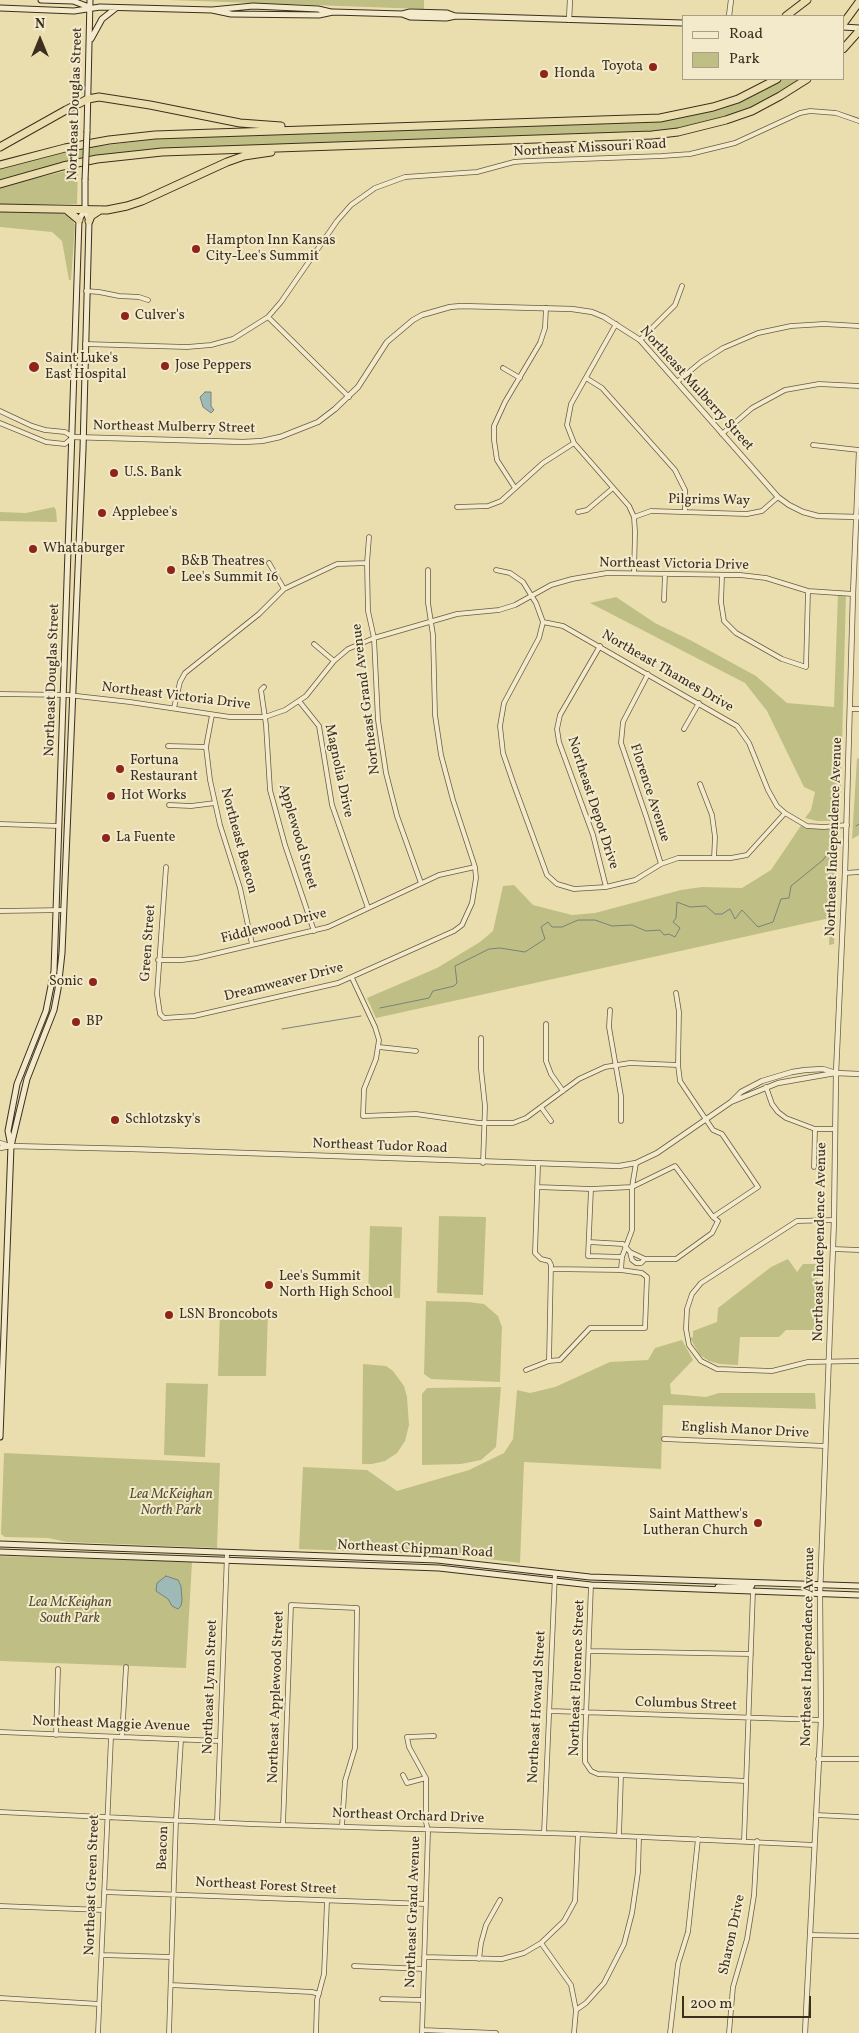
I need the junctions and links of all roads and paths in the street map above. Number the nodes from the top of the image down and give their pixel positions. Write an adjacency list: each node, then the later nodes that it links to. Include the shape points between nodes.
1 (41, 0): 7 (main road, via 73,1)
2 (90, 0): 7 (main road, Northeast Douglas Street)
3 (570, 0): 13 (street)
4 (731, 0): 10 (street)
5 (804, 2): 11 (highway); 12 (highway)
6 (859, 2): 15 (highway)
7 (90, 7): 8 (main road); 9 (main road, via 74,11); 18 (main road, Northeast Douglas Street)
8 (118, 7): 13 (main road, via 212,10 253,6 410,17); 18 (main road, via 102,19)
9 (0, 8)
10 (729, 15)
11 (787, 15)
12 (798, 15)
13 (569, 20): 14 (main road)
14 (682, 23)
15 (844, 24)
16 (844, 26): 17 (main road)
17 (859, 29): 19 (highway)
18 (89, 42): 22 (main road, Northeast Douglas Street)
19 (844, 48)
20 (775, 80): 24 (highway, via 738,99 660,118)
21 (805, 80): 26 (highway, via 752,111 678,132)
22 (88, 100): 24 (highway, via 99,97 126,100 263,126); 25 (highway); 31 (main road, Northeast Douglas Street, bridge)
23 (859, 121): 39 (street, Northeast Missouri Road, via 836,112 810,111 735,143 690,154 514,162 477,172 415,175 395,180 366,193 343,213 282,302)
24 (322, 129): 27 (highway, via 155,135 109,140)
25 (0, 147)
26 (300, 147): 28 (highway, via 127,155 63,166); 32 (highway, via 244,156 142,201)
27 (0, 165)
28 (0, 184)
29 (0, 208): 30 (highway)
30 (64, 209): 31 (highway); 33 (highway)
31 (85, 209): 32 (highway); 33 (main road, Northeast Douglas Street); 34 (main road, Northeast Douglas Street)
32 (100, 209): 34 (highway)
33 (79, 220): 53 (main road, Northeast Douglas Street)
34 (89, 221): 36 (main road, Northeast Douglas Street)
35 (682, 286): 42 (street, via 675,305)
36 (86, 291): 37 (street); 43 (main road, Northeast Douglas Street)
37 (148, 300)
38 (546, 308): 40 (street, Northeast Mulberry Street, via 592,312); 45 (street, via 540,343); 49 (street, Northeast Mulberry Street, via 450,306 422,315 387,342)
39 (268, 317): 43 (street, Northeast Missouri Road, via 232,340 211,345 187,348); 49 (street)
40 (616, 324): 42 (street, Northeast Mulberry Street); 46 (street)
41 (859, 326): 47 (street, via 791,326 758,333 723,348)
42 (640, 340): 47 (street, Northeast Mulberry Street)
43 (85, 344): 54 (main road, Northeast Douglas Street)
44 (503, 368): 45 (street)
45 (520, 378): 58 (street, via 496,420 494,440 497,460)
46 (586, 378): 55 (street, via 568,414); 63 (street, via 602,388 675,470 685,490)
47 (677, 382): 52 (street, Northeast Mulberry Street)
48 (859, 386): 52 (street, via 819,384 785,390 752,408)
49 (348, 398): 54 (street, Northeast Mulberry Street, via 318,422 280,438 262,441)
50 (0, 411): 53 (street, via 32,426 65,432)
51 (0, 423): 53 (street, via 46,442 64,444)
52 (722, 434): 60 (street, Northeast Mulberry Street)
53 (73, 437): 54 (street, Northeast Mulberry Street); 88 (main road, Northeast Douglas Street)
54 (83, 437): 89 (main road, Northeast Douglas Street)
55 (574, 443): 58 (street, via 543,463); 59 (street)
56 (813, 445): 57 (street)
57 (859, 451): 65 (street, Northeast Independence Avenue)
58 (515, 488): 61 (street, via 501,501 488,506)
59 (613, 488): 62 (street, via 587,510); 64 (street, via 626,501)
60 (778, 497): 63 (street, Pilgrims Way, via 762,511 747,514); 65 (street, Northeast Mulberry Street, via 803,512 818,516)
61 (456, 507)
62 (578, 512)
63 (685, 512): 64 (street, Pilgrims Way, via 651,511)
64 (634, 517): 71 (street)
65 (857, 517): 76 (street, Northeast Independence Avenue)
66 (369, 536): 68 (street, Northeast Grand Avenue)
67 (268, 563): 74 (street)
68 (367, 563): 74 (street, via 337,564); 81 (street, Northeast Grand Avenue, via 368,611)
69 (428, 570): 79 (street, via 428,603)
70 (496, 570): 77 (street, via 518,577)
71 (634, 573): 72 (street, Northeast Victoria Drive); 77 (street, Northeast Victoria Drive, via 607,573 572,579 551,584)
72 (666, 574): 73 (street, Northeast Victoria Drive); 78 (street)
73 (722, 576): 75 (street, Northeast Victoria Drive, via 766,578); 75 (street, via 724,621 736,632 782,659 806,668)
74 (284, 589): 92 (street, via 185,673)
75 (808, 592): 76 (street, Northeast Victoria Drive)
76 (853, 594): 93 (street, Northeast Independence Avenue)
77 (532, 596): 79 (street, Northeast Victoria Drive, via 499,610 457,614); 80 (street)
78 (664, 600)
79 (432, 621): 81 (street, Northeast Victoria Drive); 111 (street, via 434,715 453,800)
80 (543, 622): 83 (street, Northeast Thames Drive, via 563,626); 115 (street, via 539,638 504,703 500,726 503,753 547,875 557,884 574,889)
81 (374, 638): 84 (street, Northeast Victoria Drive, via 348,649); 114 (street, Northeast Grand Avenue, via 378,720 386,774)
82 (314, 644): 84 (street)
83 (600, 646): 85 (street, Northeast Thames Drive); 115 (street, Northeast Depot Drive, via 560,715 558,729 559,742 593,835)
84 (334, 661): 90 (street, Northeast Victoria Drive)
85 (648, 674): 91 (street, Northeast Thames Drive); 109 (street, Florence Avenue, via 623,722 621,743)
86 (264, 687): 96 (street, Applewood Street, via 261,690)
87 (0, 694): 88 (street, Northeast Victoria Drive)
88 (64, 695): 89 (street, Northeast Victoria Drive); 106 (main road, Northeast Douglas Street)
89 (72, 695): 92 (street, Northeast Victoria Drive); 107 (main road, Northeast Douglas Street)
90 (299, 701): 96 (street, Northeast Victoria Drive, via 286,710); 116 (street, Magnolia Drive, via 319,726 332,805)
91 (699, 703): 97 (street); 103 (street, Northeast Thames Drive, via 737,726 749,743 768,790)
92 (174, 708): 95 (street, Northeast Victoria Drive)
93 (851, 709): 94 (street); 105 (street, Northeast Independence Avenue)
94 (859, 710)
95 (212, 715): 96 (street, Northeast Victoria Drive); 99 (street, Northeast Beacon)
96 (265, 717): 120 (street, Applewood Street, via 268,777 276,814)
97 (684, 729)
98 (168, 746): 99 (street)
99 (206, 747): 101 (street, Northeast Beacon)
100 (700, 784): 108 (street, via 712,815)
101 (215, 803): 102 (street); 121 (street, Northeast Beacon, via 240,888)
102 (169, 805)
103 (785, 813): 105 (street, Northeast Thames Drive, via 807,826); 108 (street, via 747,855)
104 (0, 824): 106 (street)
105 (847, 825): 113 (street, Northeast Independence Avenue)
106 (59, 826): 107 (main road); 117 (main road, Northeast Douglas Street)
107 (67, 836): 118 (main road, Northeast Douglas Street)
108 (714, 858): 109 (street, via 684,857)
109 (661, 864): 115 (street, via 635,880)
110 (166, 867): 122 (street, Green Street)
111 (475, 867): 114 (street, Fiddlewood Drive, via 448,872); 123 (street, Dreamweaver Drive, via 472,903 460,927)
112 (859, 872): 113 (street)
113 (845, 873): 133 (street, Northeast Independence Avenue)
114 (421, 883): 116 (street, Fiddlewood Drive)
115 (606, 887)
116 (368, 908): 120 (street, Fiddlewood Drive)
117 (56, 910): 118 (street); 119 (street); 146 (main road, Northeast Douglas Street, via 50,995 17,1084 8,1132)
118 (64, 910): 146 (main road, Northeast Douglas Street, via 56,1000 50,1024 27,1078)
119 (0, 911)
120 (314, 931): 121 (street, Fiddlewood Drive)
121 (252, 944): 122 (street, Fiddlewood Drive, via 190,959)
122 (158, 960): 126 (street, Green Street, via 157,994 160,1014)
123 (352, 978): 126 (street, Dreamweaver Drive, via 194,1016); 129 (street, via 375,1027)
124 (676, 993): 132 (street)
125 (610, 1010): 131 (street, via 609,1027)
126 (164, 1018)
127 (546, 1024): 136 (street, via 546,1061)
128 (481, 1038): 142 (street)
129 (379, 1047): 130 (street); 142 (street, via 364,1089 363,1116 416,1114)
130 (416, 1051)
131 (616, 1065): 132 (street); 136 (street, via 587,1075); 141 (street)
132 (678, 1065): 139 (street, via 680,1081)
133 (836, 1073): 134 (street, Northeast Tudor Road); 135 (street, Northeast Tudor Road, via 793,1079); 137 (street, Northeast Tudor Road, via 823,1069 779,1075 749,1088); 144 (street, Northeast Independence Avenue)
134 (859, 1074)
135 (766, 1087): 137 (street, Northeast Tudor Road); 143 (street, via 778,1112)
136 (562, 1091): 138 (street)
137 (731, 1102): 139 (street, Northeast Tudor Road)
138 (541, 1107): 140 (street); 142 (street, via 513,1123)
139 (706, 1120): 149 (street, Northeast Tudor Road, via 657,1153); 155 (street, via 713,1130 722,1134 758,1186)
140 (550, 1121)
141 (621, 1122)
142 (484, 1123): 148 (street)
143 (815, 1128): 144 (street); 151 (street)
144 (835, 1129): 156 (street, Northeast Independence Avenue)
145 (0, 1143): 146 (street, Northeast Tudor Road)
146 (11, 1146): 147 (street, Northeast Tudor Road); 148 (street, Northeast Tudor Road); 170 (main road, Northeast Douglas Street)
147 (0, 1148)
148 (483, 1162): 150 (street, Northeast Tudor Road)
149 (636, 1162): 150 (street, Northeast Tudor Road, via 599,1167); 153 (street)
150 (538, 1165): 152 (street)
151 (814, 1167)
152 (537, 1187): 154 (street); 164 (street, via 534,1253 549,1261)
153 (632, 1187): 154 (street); 155 (street, via 675,1166); 158 (street, via 632,1230)
154 (591, 1189): 157 (street)
155 (713, 1217): 163 (street, via 718,1221 712,1233 676,1259)
156 (834, 1220): 159 (street, Northeast Independence Avenue); 167 (street, via 797,1221 775,1234 701,1283 692,1294 686,1316 689,1345 701,1361 717,1370 772,1371 808,1362)
157 (589, 1242): 158 (street, via 623,1244); 162 (street, via 588,1256)
158 (627, 1248): 161 (street); 162 (street)
159 (833, 1249): 160 (street); 167 (street, Northeast Independence Avenue)
160 (859, 1250)
161 (630, 1252): 163 (street); 163 (street, via 636,1263)
162 (622, 1257): 165 (street)
163 (645, 1259)
164 (551, 1269): 165 (street); 166 (street)
165 (621, 1270): 166 (street, via 642,1273 647,1277 645,1328 590,1328 560,1360)
166 (549, 1361): 169 (street)
167 (829, 1361): 168 (street); 172 (street, Northeast Independence Avenue)
168 (859, 1361)
169 (526, 1370)
170 (0, 1437)
171 (664, 1439): 172 (street, English Manor Drive)
172 (825, 1446): 181 (street, Northeast Independence Avenue)
173 (0, 1544): 175 (main road, Northeast Chipman Road)
174 (0, 1552): 176 (main road, Northeast Chipman Road)
175 (227, 1553): 176 (street, Northeast Lynn Street); 177 (main road, Northeast Chipman Road, via 436,1560)
176 (227, 1561): 178 (main road, Northeast Chipman Road, via 439,1568); 201 (street, Northeast Lynn Street)
177 (555, 1574): 178 (street, Northeast Howard Street); 179 (main road, Northeast Chipman Road)
178 (555, 1582): 180 (main road, Northeast Chipman Road); 191 (street, Northeast Howard Street)
179 (753, 1583): 181 (main road, Northeast Chipman Road); 183 (main road, via 752,1587)
180 (591, 1584): 183 (main road, Northeast Chipman Road); 187 (street, Northeast Florence Street)
181 (821, 1584): 182 (main road, Northeast Chipman Road); 185 (street, Northeast Independence Avenue)
182 (859, 1586)
183 (695, 1589): 184 (main road, Northeast Chipman Road)
184 (753, 1591): 185 (main road, Northeast Chipman Road); 188 (street)
185 (820, 1594): 186 (main road, Northeast Chipman Road); 194 (street, Northeast Independence Avenue)
186 (859, 1595)
187 (590, 1651): 188 (street); 192 (street, Northeast Florence Street)
188 (751, 1654): 193 (street)
189 (126, 1666): 199 (street)
190 (58, 1669): 196 (street)
191 (550, 1711): 192 (street, Columbus Street); 217 (street, Northeast Howard Street)
192 (586, 1712): 193 (street, Columbus Street); 205 (street, Northeast Florence Street, via 585,1762 591,1771 598,1774)
193 (748, 1719): 194 (street, Columbus Street); 207 (street)
194 (821, 1720): 202 (street, Northeast Independence Avenue)
195 (0, 1732): 196 (street, Northeast Maggie Avenue)
196 (56, 1735): 198 (street, Northeast Maggie Avenue)
197 (434, 1736): 206 (street, Northeast Grand Avenue, via 407,1737)
198 (111, 1737): 199 (street, Northeast Maggie Avenue); 211 (street, Northeast Green Street)
199 (122, 1737): 200 (street, Northeast Maggie Avenue)
200 (181, 1740): 201 (street, Northeast Maggie Avenue); 212 (street, Beacon)
201 (220, 1741): 213 (street, Northeast Lynn Street)
202 (818, 1759): 203 (street); 209 (street, Northeast Independence Avenue)
203 (859, 1759)
204 (403, 1775): 206 (street, via 407,1783)
205 (620, 1775): 207 (street, Northeast Florence Street); 219 (street)
206 (426, 1778): 216 (street, Northeast Grand Avenue)
207 (746, 1781): 222 (street)
208 (0, 1812): 211 (street, Northeast Orchard Drive)
209 (816, 1815): 210 (street); 224 (street, Northeast Independence Avenue)
210 (859, 1817)
211 (106, 1818): 212 (street, Northeast Orchard Drive); 225 (street, Northeast Green Street)
212 (176, 1820): 213 (street, Northeast Orchard Drive); 226 (street, Beacon)
213 (217, 1822): 214 (street, Northeast Orchard Drive)
214 (283, 1825): 215 (street, Northeast Orchard Drive); 215 (street, Northeast Applewood Street, via 291,1605 357,1608 355,1748 344,1781)
215 (342, 1826): 216 (street, Northeast Orchard Drive)
216 (428, 1829): 217 (street, Northeast Orchard Drive); 229 (street, Northeast Grand Avenue)
217 (544, 1833): 218 (street, Northeast Orchard Drive)
218 (578, 1834): 219 (street, Northeast Orchard Drive); 234 (street, via 575,1901 564,1921)
219 (619, 1836): 220 (street, Northeast Orchard Drive)
220 (639, 1836): 221 (street, Northeast Orchard Drive); 247 (street, via 638,1872 624,1944 604,1983)
221 (698, 1839): 222 (street, Northeast Orchard Drive); 254 (street, via 688,1932 678,1964)
222 (744, 1841): 223 (street, Northeast Orchard Drive)
223 (757, 1841): 224 (street, Northeast Orchard Drive); 255 (street, Sharon Drive, via 754,1895 747,1939 733,1988)
224 (814, 1845): 232 (street, Northeast Independence Avenue)
225 (104, 1892): 226 (street, Northeast Forest Street); 231 (street, Northeast Green Street)
226 (173, 1894): 228 (street, Northeast Forest Street); 236 (street, Beacon)
227 (500, 1900): 238 (street, via 486,1925)
228 (327, 1901): 229 (street, Northeast Forest Street); 242 (street, via 324,1974)
229 (426, 1904): 237 (street, Northeast Grand Avenue)
230 (0, 1906): 231 (street)
231 (103, 1910): 235 (street, Northeast Green Street)
232 (810, 1935): 233 (street); 256 (street, Northeast Independence Avenue)
233 (859, 1936)
234 (541, 1943): 238 (street, via 524,1953 502,1959); 247 (street, via 569,1982)
235 (102, 1955): 236 (street); 246 (street, Northeast Green Street)
236 (171, 1957): 241 (street, Beacon)
237 (424, 1957): 238 (street); 240 (street, Northeast Grand Avenue)
238 (479, 1959)
239 (354, 1966): 240 (street)
240 (424, 1969): 245 (street, Northeast Grand Avenue)
241 (171, 1985): 242 (street); 250 (street, Beacon)
242 (319, 1994): 251 (street)
243 (0, 1998): 246 (street)
244 (382, 1999): 245 (street)
245 (423, 2000): 248 (street, Northeast Grand Avenue)
246 (99, 2004): 249 (street, Northeast Green Street)
247 (576, 2010): 253 (street)
248 (422, 2031): 252 (street)
249 (98, 2033)
250 (168, 2033)
251 (316, 2033)
252 (496, 2033)
253 (574, 2033)
254 (670, 2033)
255 (729, 2033)
256 (805, 2033)

